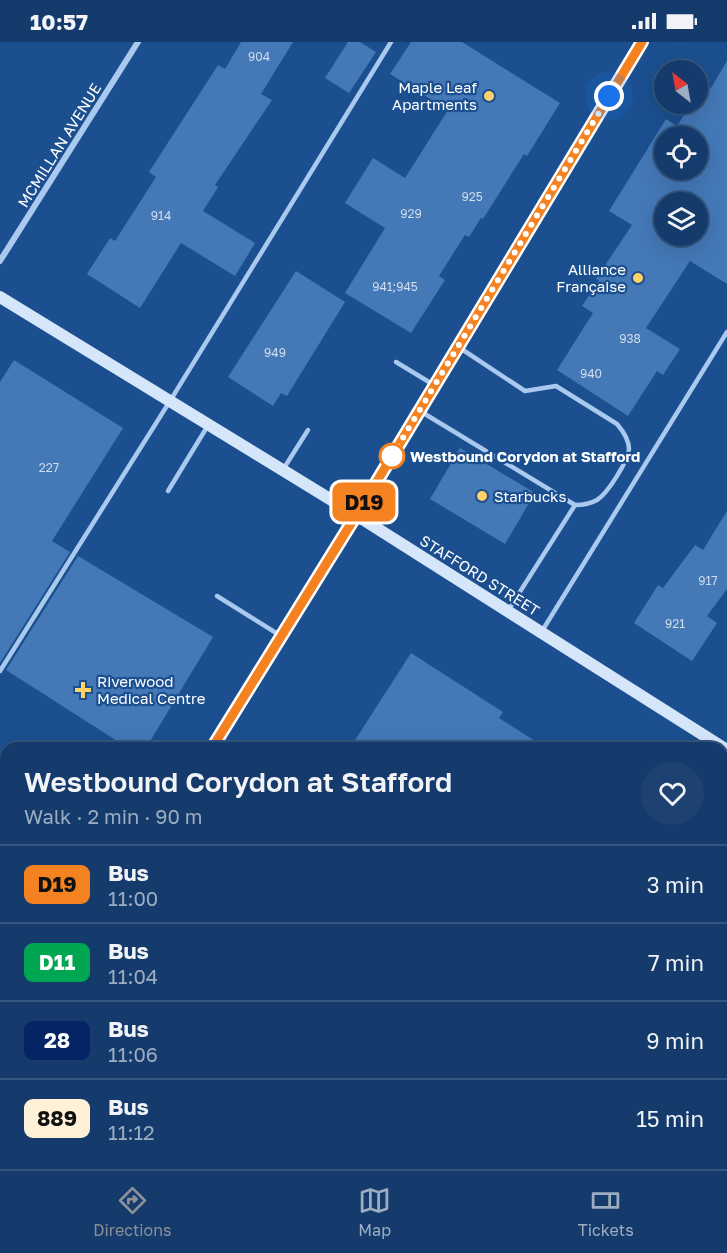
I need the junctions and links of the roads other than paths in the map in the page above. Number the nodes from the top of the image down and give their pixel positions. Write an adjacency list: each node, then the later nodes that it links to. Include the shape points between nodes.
1 (138, 42): 4 (street, MCMILLAN AVENUE)
2 (391, 42): 10 (lane)
3 (642, 42): 7 (street)
4 (0, 261)
5 (0, 297): 10 (street, STAFFORD STREET)
6 (727, 332): 20 (lane)
7 (457, 347): 9 (street); 16 (lane, via 525,391 556,386 624,432 629,450 606,492 598,500)
8 (396, 362): 9 (lane)
9 (434, 385): 11 (street)
10 (170, 401): 12 (street, STAFFORD STREET); 22 (lane)
11 (419, 410): 16 (lane); 17 (street)
12 (209, 424): 14 (street, STAFFORD STREET); 15 (lane)
13 (308, 430): 14 (lane)
14 (283, 470): 17 (street, STAFFORD STREET)
15 (168, 491)
16 (575, 505): 19 (lane)
17 (356, 515): 19 (street, STAFFORD STREET); 21 (street)
18 (217, 596): 21 (lane)
19 (508, 610): 20 (street, STAFFORD STREET)
20 (542, 632): 24 (street, STAFFORD STREET)
21 (281, 636): 23 (street)
22 (0, 671)
23 (216, 742)
24 (710, 742)

